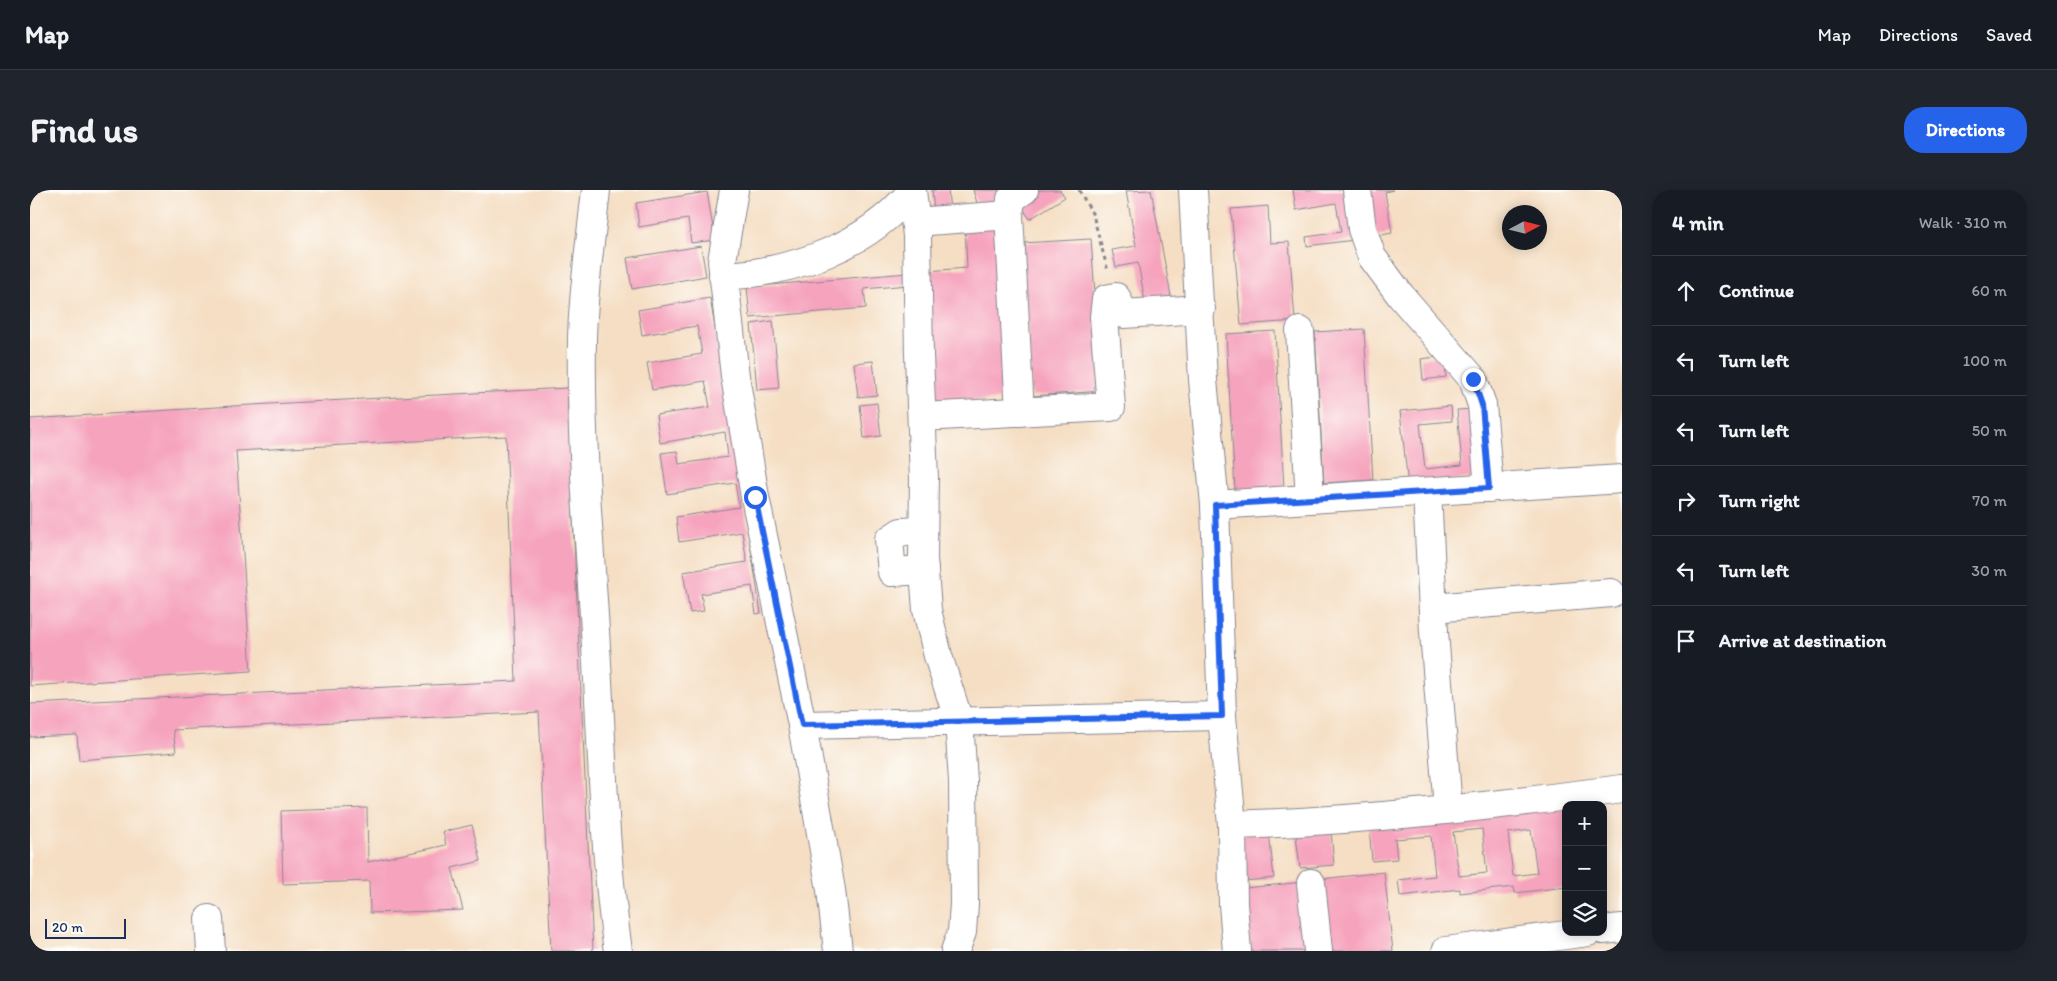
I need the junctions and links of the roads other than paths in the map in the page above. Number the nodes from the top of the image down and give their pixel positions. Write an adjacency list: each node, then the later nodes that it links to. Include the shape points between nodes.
1 (596, 190): 33 (street, via 582,338 584,436 605,826)
2 (734, 190): 9 (street, via 722,261)
3 (912, 190): 8 (street); 9 (street, via 900,205 854,241 781,269)
4 (1024, 190): 7 (street, via 1011,199)
5 (1193, 190): 10 (street)
6 (1357, 190): 15 (street, via 1362,229 1372,257 1401,296 1473,379 1482,405)
7 (1009, 214): 8 (street); 12 (street)
8 (916, 222): 13 (street)
9 (723, 276): 23 (street, via 755,497)
10 (1200, 309): 12 (street, via 1124,314 1116,296 1106,299 1104,317 1111,407); 18 (street)
11 (1300, 331): 17 (street)
12 (1020, 412): 13 (street)
13 (922, 417): 22 (street, via 927,610)
14 (1622, 479): 15 (street)
15 (1489, 488): 16 (street)
16 (1427, 492): 17 (street); 20 (street)
17 (1310, 499): 18 (street)
18 (1215, 505): 21 (street)
19 (1611, 593): 20 (street)
20 (1433, 608): 25 (street)
21 (1222, 716): 22 (street); 26 (street)
22 (959, 721): 23 (street); 35 (street, via 964,904 962,932)
23 (802, 725): 34 (street, via 831,890)
24 (1622, 789): 25 (street)
25 (1448, 809): 26 (street)
26 (1232, 825): 36 (street)
27 (1311, 883): 37 (street)
28 (209, 919): 32 (street)
29 (1622, 928): 30 (street)
30 (1607, 930)
31 (1562, 935): 38 (street)
32 (211, 951)
33 (618, 951)
34 (838, 951)
35 (955, 951)
36 (1237, 951)
37 (1318, 951)
38 (1446, 951)

